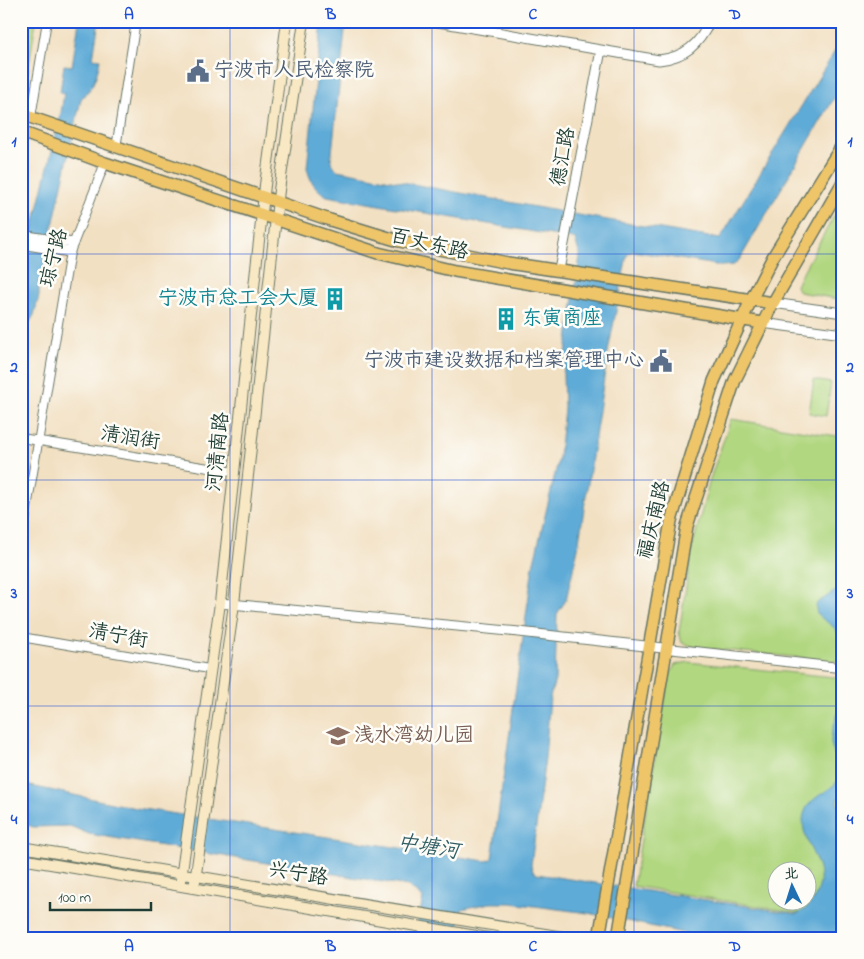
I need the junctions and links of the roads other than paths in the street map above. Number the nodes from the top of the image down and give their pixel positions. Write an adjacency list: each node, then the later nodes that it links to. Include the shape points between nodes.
1 (47, 21): 8 (street)
2 (136, 21): 11 (street)
3 (286, 21): 14 (main road, 河清南路)
4 (304, 21): 15 (main road, 河清南路)
5 (432, 21): 7 (street)
6 (710, 21): 7 (street, via 702,38 689,51 673,58 659,60)
7 (601, 50): 21 (street, 德汇路)
8 (26, 116): 11 (main road, 百丈东路)
9 (21, 132): 12 (main road, 百丈东路)
10 (843, 144): 22 (main road, 福庆南路, via 773,257)
11 (116, 148): 14 (main road, 百丈东路)
12 (105, 163): 16 (main road, 百丈东路); 20 (street, 琼宁路)
13 (843, 182): 23 (main road, 福庆南路)
14 (264, 197): 15 (main road, 百丈东路); 16 (main road, 河清南路)
15 (278, 202): 17 (main road, 河清南路); 21 (main road, 百丈东路, via 428,248)
16 (262, 215): 17 (main road, 百丈东路); 30 (main road, 河清南路)
17 (276, 219): 25 (main road, 百丈东路, via 378,253 416,262); 33 (main road, 河清南路)
18 (21, 235): 20 (street)
19 (21, 244): 20 (street)
20 (71, 248): 29 (street, 琼宁路)
21 (559, 270): 22 (main road, 百丈东路)
22 (751, 300): 23 (main road, 百丈东路); 25 (main road, 福庆南路)
23 (773, 303): 24 (street, 百丈东路); 26 (main road, 福庆南路)
24 (843, 313)
25 (742, 320): 26 (main road, 百丈东路); 35 (main road, 福庆南路, via 714,380 671,521)
26 (762, 323): 27 (street, 百丈东路); 36 (main road, 福庆南路, via 735,380 687,526)
27 (843, 334)
28 (21, 438): 29 (street, 清润街)
29 (38, 441): 30 (street, 清润街); 31 (street, 琼宁路)
30 (234, 472): 32 (main road, 河清南路)
31 (21, 544)
32 (220, 603): 33 (street); 38 (main road, 河清南路)
33 (234, 604): 35 (street); 42 (main road, 河清南路)
34 (21, 637): 38 (street, 清宁街)
35 (648, 648): 36 (street); 47 (main road, 福庆南路)
36 (667, 649): 37 (street); 48 (main road, 福庆南路)
37 (843, 668)
38 (209, 669): 41 (main road, 河清南路)
39 (21, 847): 41 (main road, 兴宁路)
40 (21, 859): 43 (main road)
41 (182, 874): 42 (main road, 兴宁路); 43 (main road, 河清南路)
42 (196, 876): 44 (main road); 46 (main road, 兴宁路)
43 (180, 885): 44 (main road)
44 (194, 888): 45 (main road)
45 (488, 938)
46 (569, 938)
47 (599, 938)
48 (618, 938)

